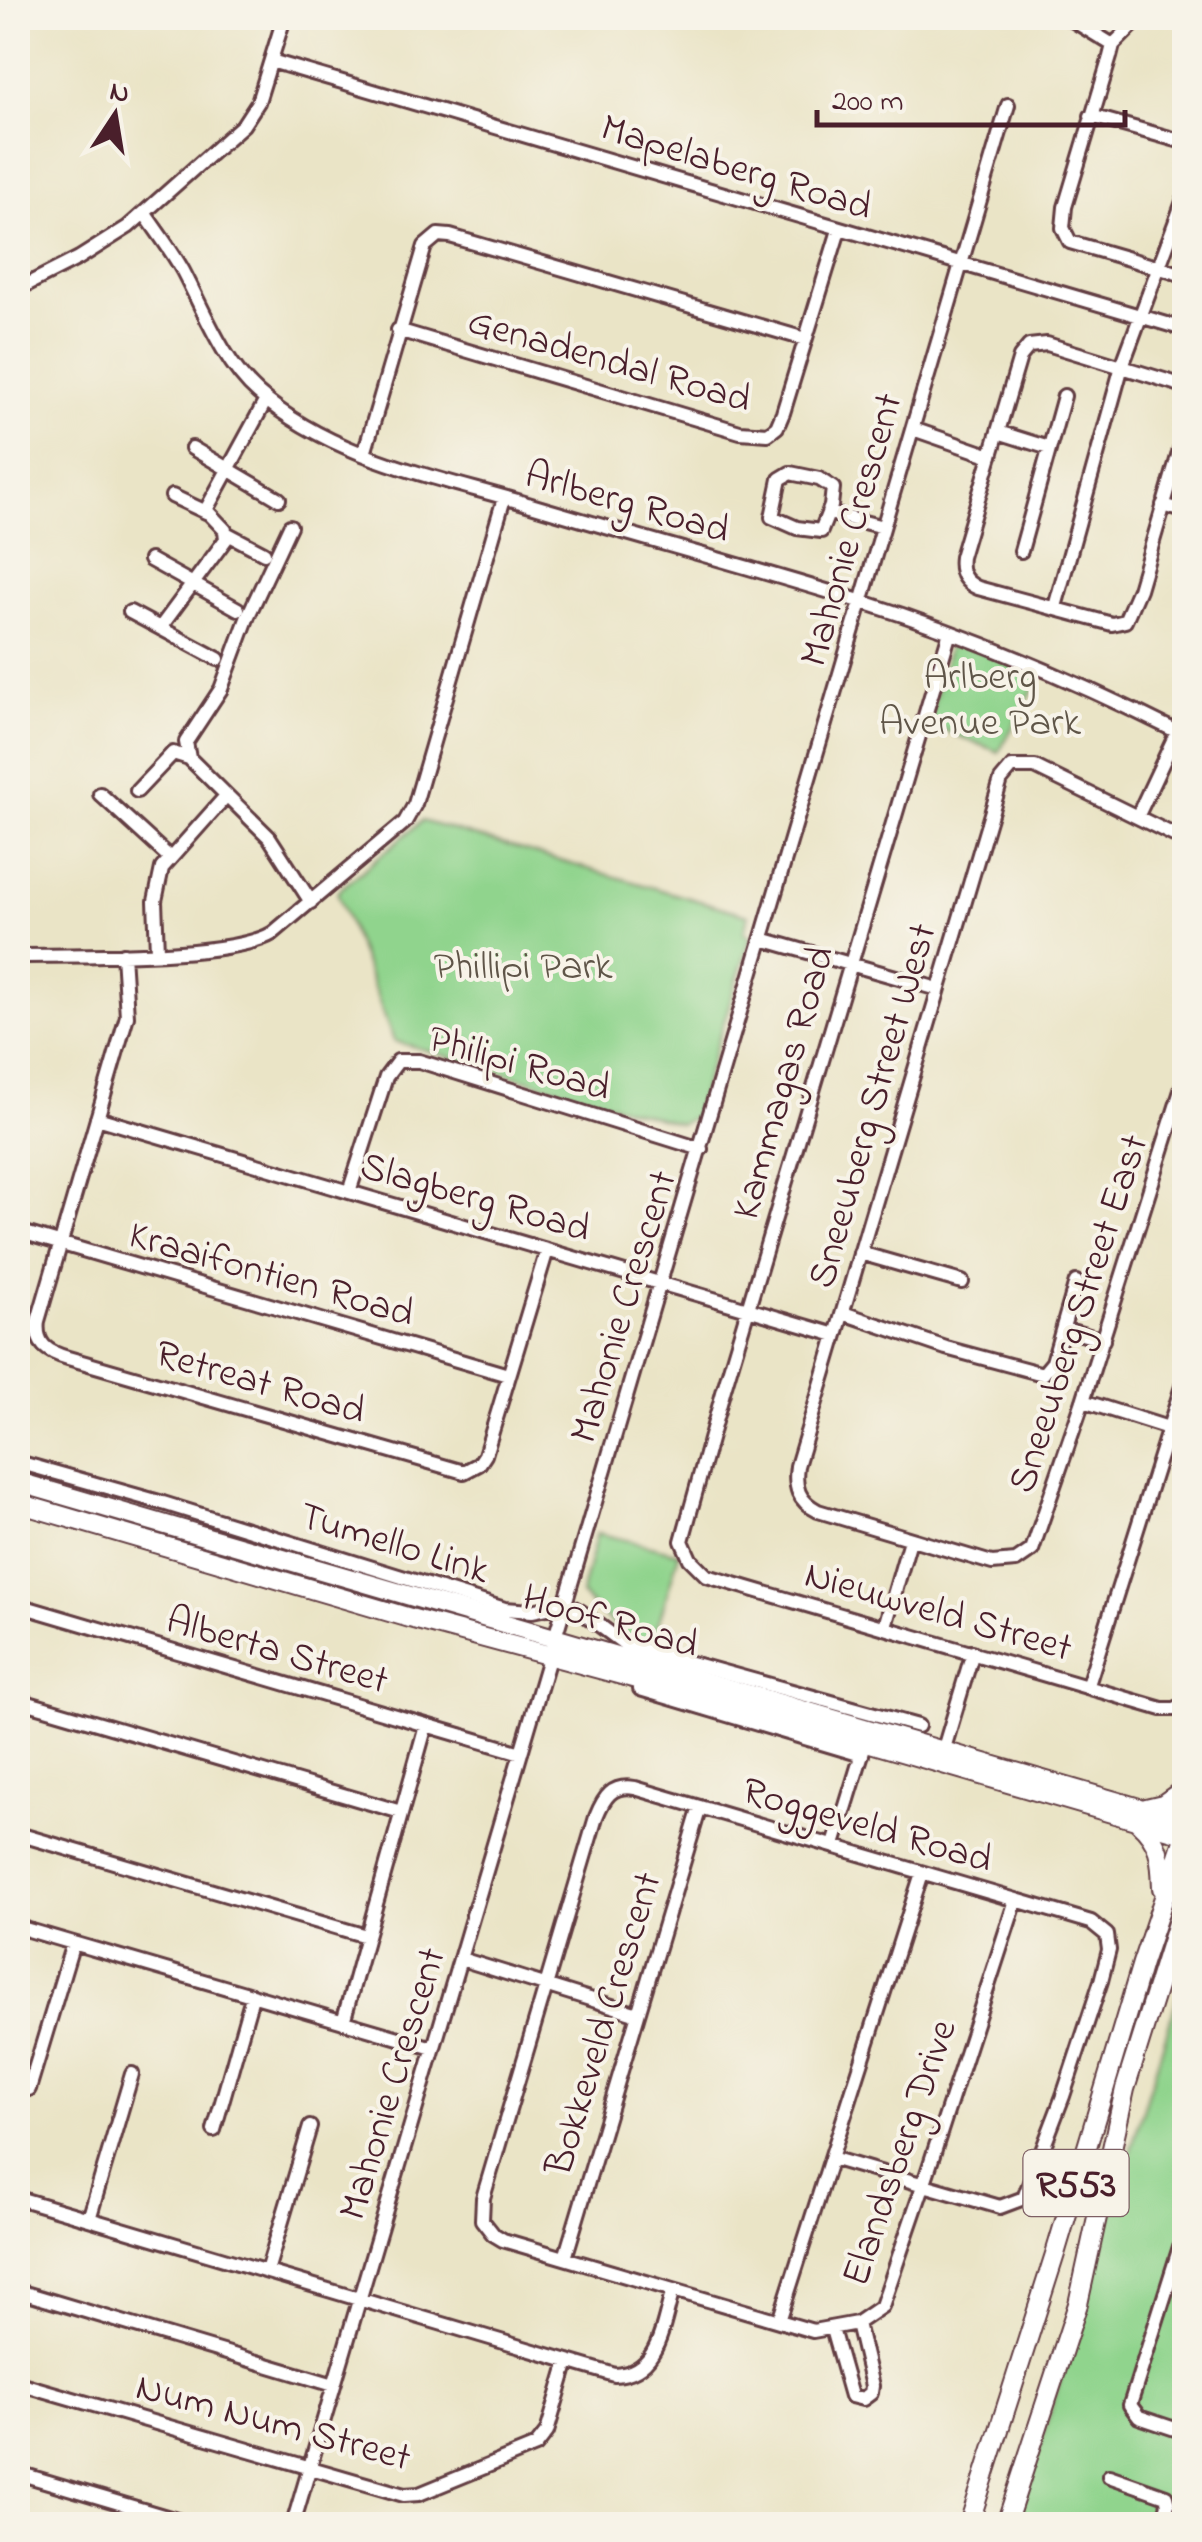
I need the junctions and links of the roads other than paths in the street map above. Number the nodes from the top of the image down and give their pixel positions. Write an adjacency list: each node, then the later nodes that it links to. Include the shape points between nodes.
1 (284, 18): 5 (street)
2 (1069, 18): 4 (street)
3 (1140, 18): 4 (street)
4 (1114, 45): 7 (street)
5 (271, 61): 10 (street, via 243,124); 11 (street, Mapelaberg Road)
6 (1008, 105): 12 (street, Mahonie Crescent)
7 (1092, 116): 8 (street); 13 (street, via 1065,207 1066,239)
8 (1184, 142)
9 (1184, 199): 13 (street)
10 (146, 214): 15 (street, via 80,258); 23 (street, Arlberg Road, via 231,361)
11 (839, 230): 12 (street, Mapelaberg Road); 19 (street, Genadendal Road)
12 (960, 264): 16 (street, Mapelaberg Road); 24 (street, Mahonie Crescent)
13 (1157, 266): 14 (street); 16 (street)
14 (1184, 274)
15 (18, 288)
16 (1139, 315): 17 (street, Mapelaberg Road); 20 (street)
17 (1184, 329)
18 (398, 330): 19 (street, via 423,254 432,238 450,236); 19 (street, Genadendal Road, via 761,436 780,421); 29 (street)
19 (805, 339)
20 (1122, 366): 21 (street); 25 (street, via 1032,344 1020,357); 47 (street)
21 (1184, 386)
22 (1064, 396): 28 (street)
23 (266, 400): 29 (street, Arlberg Road); 31 (street)
24 (913, 429): 30 (street); 40 (street, Mahonie Crescent)
25 (998, 432): 28 (street); 30 (street)
26 (1184, 436): 35 (street)
27 (192, 448): 31 (street)
28 (1050, 448): 42 (street)
29 (364, 454): 33 (street, Arlberg Road)
30 (991, 456): 47 (street, via 961,571 978,588)
31 (228, 469): 34 (street); 37 (street)
32 (172, 496): 37 (street)
33 (504, 498): 46 (street, Arlberg Road); 62 (street, via 411,812)
34 (279, 500)
35 (1162, 505): 36 (street); 47 (street, via 1127,619 1112,624)
36 (1184, 510)
37 (206, 512): 41 (street)
38 (829, 513): 38 (street, via 830,484 790,473 782,477 774,520 819,531); 40 (street)
39 (290, 526): 55 (street, via 221,690 186,742)
40 (883, 526): 46 (street, Mahonie Crescent)
41 (226, 532): 43 (street); 45 (street)
42 (1021, 551)
43 (264, 553)
44 (150, 560): 45 (street)
45 (193, 584): 48 (street); 50 (street)
46 (862, 602): 51 (street, Arlberg Road); 63 (street, Mahonie Crescent)
47 (1055, 607)
48 (238, 609)
49 (130, 612): 50 (street)
50 (160, 628): 52 (street)
51 (950, 632): 54 (street, Arlberg Road); 67 (street, Kammagas Road)
52 (218, 660)
53 (1184, 717): 54 (street)
54 (1181, 733): 59 (street)
55 (189, 758): 56 (street, via 173,753); 58 (street)
56 (137, 791)
57 (100, 794): 61 (street)
58 (226, 796): 61 (street); 62 (street, via 268,837)
59 (1138, 815): 60 (street); 68 (street, Sneeuberg Street West, via 1035,767 1012,768 1001,780)
60 (1184, 840)
61 (170, 858): 64 (street, via 157,890)
62 (311, 902): 64 (street, via 251,944)
63 (762, 939): 67 (street); 72 (street, Mahonie Crescent)
64 (158, 951): 65 (street)
65 (123, 954): 66 (street); 71 (street, via 127,1016)
66 (18, 956)
67 (850, 965): 68 (street); 81 (street, Kammagas Road)
68 (938, 989): 77 (street, Sneeuberg Street West)
69 (1184, 1082): 70 (street, Sneeuberg Street East)
70 (1181, 1101): 85 (street, Sneeuberg Street East)
71 (97, 1118): 73 (street, Slagberg Road); 75 (street)
72 (702, 1150): 73 (street, Philipi Road, via 418,1061 398,1061 386,1076); 80 (street, Mahonie Crescent)
73 (349, 1192): 76 (street, Slagberg Road)
74 (18, 1232): 75 (street, Kraaifontien Road)
75 (58, 1244): 86 (street, Kraaifontien Road); 86 (street, Retreat Road, via 38,1321 45,1348 459,1472 484,1455)
76 (546, 1250): 80 (street, Slagberg Road); 86 (street)
77 (860, 1253): 78 (street); 82 (street, Sneeuberg Street West)
78 (962, 1282)
79 (1076, 1282): 83 (street)
80 (660, 1283): 81 (street, Slagberg Road); 96 (street, Mahonie Crescent)
81 (748, 1309): 84 (street, Slagberg Road); 95 (street, Kammagas Road, via 685,1522)
82 (843, 1313): 83 (street, via 1039,1374 1050,1368); 84 (street, Sneeuberg Street West)
83 (1064, 1329): 85 (street)
84 (836, 1334): 94 (street, Sneeuberg Street West, via 796,1488 818,1511)
85 (1103, 1340): 88 (street, Sneeuberg Street East)
86 (508, 1375)
87 (1184, 1380): 89 (street)
88 (1084, 1401): 89 (street); 94 (street, Sneeuberg Street East, via 1036,1544 1022,1558 992,1563)
89 (1169, 1428): 90 (street); 101 (street)
90 (1184, 1433)
91 (18, 1462): 96 (street, Tumello Link, via 505,1609 532,1612)
92 (18, 1482): 99 (main road, Hoof Road)
93 (18, 1503): 99 (main road, Hoof Road)
94 (910, 1540): 98 (street)
95 (684, 1552): 98 (street, Nieuwveld Street, via 708,1576)
96 (566, 1604): 99 (street, Mahonie Crescent); 106 (street, via 626,1645)
97 (18, 1605): 105 (street, Alberta Street)
98 (885, 1626): 100 (street, Nieuwveld Street)
99 (552, 1648): 107 (main road, Hoof Road); 108 (street, Mahonie Crescent)
100 (973, 1652): 101 (street, Nieuwveld Street); 109 (street)
101 (1088, 1686): 104 (street, Nieuwveld Street, via 1165,1709)
102 (640, 1689): 107 (street)
103 (18, 1700): 112 (street)
104 (1184, 1704)
105 (426, 1725): 108 (street, Alberta Street); 112 (street)
106 (918, 1726)
107 (866, 1742): 109 (main road, Hoof Road); 117 (street)
108 (521, 1753): 125 (street, Mahonie Crescent)
109 (941, 1757): 113 (main road, Hoof Road)
110 (1184, 1789): 113 (main road)
111 (700, 1807): 117 (street, Roggeveld Road); 126 (street, Roggeveld Road, via 635,1788 611,1791 596,1816); 128 (street, Bokkeveld Crescent)
112 (401, 1812): 123 (street)
113 (1139, 1815): 114 (main road, Hoof Road); 116 (main road, Hoof Road); 121 (main road, via 1162,1859)
114 (1184, 1821)
115 (18, 1834): 123 (street)
116 (1184, 1836): 121 (main road, R553)
117 (834, 1846): 118 (street, Roggeveld Road)
118 (922, 1873): 119 (street, Roggeveld Road); 135 (street)
119 (1016, 1900): 136 (street, Elandsberg Drive); 136 (street, Roggeveld Road, via 1105,1931 1110,1944 1101,1982 1029,2192 1000,2207)
120 (1184, 1901): 158 (main road, R553, via 1125,2089 1078,2304)
121 (1162, 1904): 157 (main road, R553)
122 (18, 1927): 124 (street)
123 (366, 1936): 129 (street)
124 (73, 1943): 127 (street); 132 (street)
125 (461, 1959): 126 (street); 130 (street, Mahonie Crescent)
126 (546, 1985): 128 (street); 140 (street, Elandsberg Drive, via 482,2220 504,2240)
127 (252, 1997): 129 (street); 134 (street)
128 (638, 2014): 140 (street, Bokkeveld Crescent)
129 (343, 2022): 130 (street)
130 (434, 2048): 144 (street, Mahonie Crescent)
131 (132, 2074): 138 (street)
132 (28, 2089)
133 (310, 2126): 141 (street)
134 (214, 2130)
135 (831, 2158): 136 (street); 145 (street)
136 (924, 2186): 146 (street, Elandsberg Drive, via 885,2301)
137 (18, 2198): 138 (street)
138 (90, 2220): 141 (street)
139 (1184, 2234): 151 (street, via 1130,2405 1139,2417)
140 (565, 2258): 142 (street, Elandsberg Drive)
141 (267, 2271): 144 (street)
142 (673, 2290): 145 (street, Elandsberg Drive); 148 (street, via 644,2367 616,2375)
143 (18, 2291): 150 (street)
144 (359, 2299): 148 (street); 150 (street, Mahonie Crescent)
145 (779, 2321): 147 (street, Elandsberg Drive)
146 (858, 2323): 147 (street, Elandsberg Drive); 147 (street, via 872,2386 864,2399 850,2396)
147 (832, 2330)
148 (568, 2361): 152 (street, Num Num Street, via 547,2432 530,2450 414,2496)
149 (18, 2383): 152 (street, Num Num Street)
150 (334, 2385): 152 (street, Mahonie Crescent)
151 (1184, 2432)
152 (310, 2469): 156 (street, Mahonie Crescent)
153 (18, 2473): 155 (street)
154 (1109, 2476): 159 (street, via 1166,2496)
155 (190, 2524)
156 (293, 2524)
157 (969, 2524)
158 (1006, 2524)
159 (1162, 2524)

